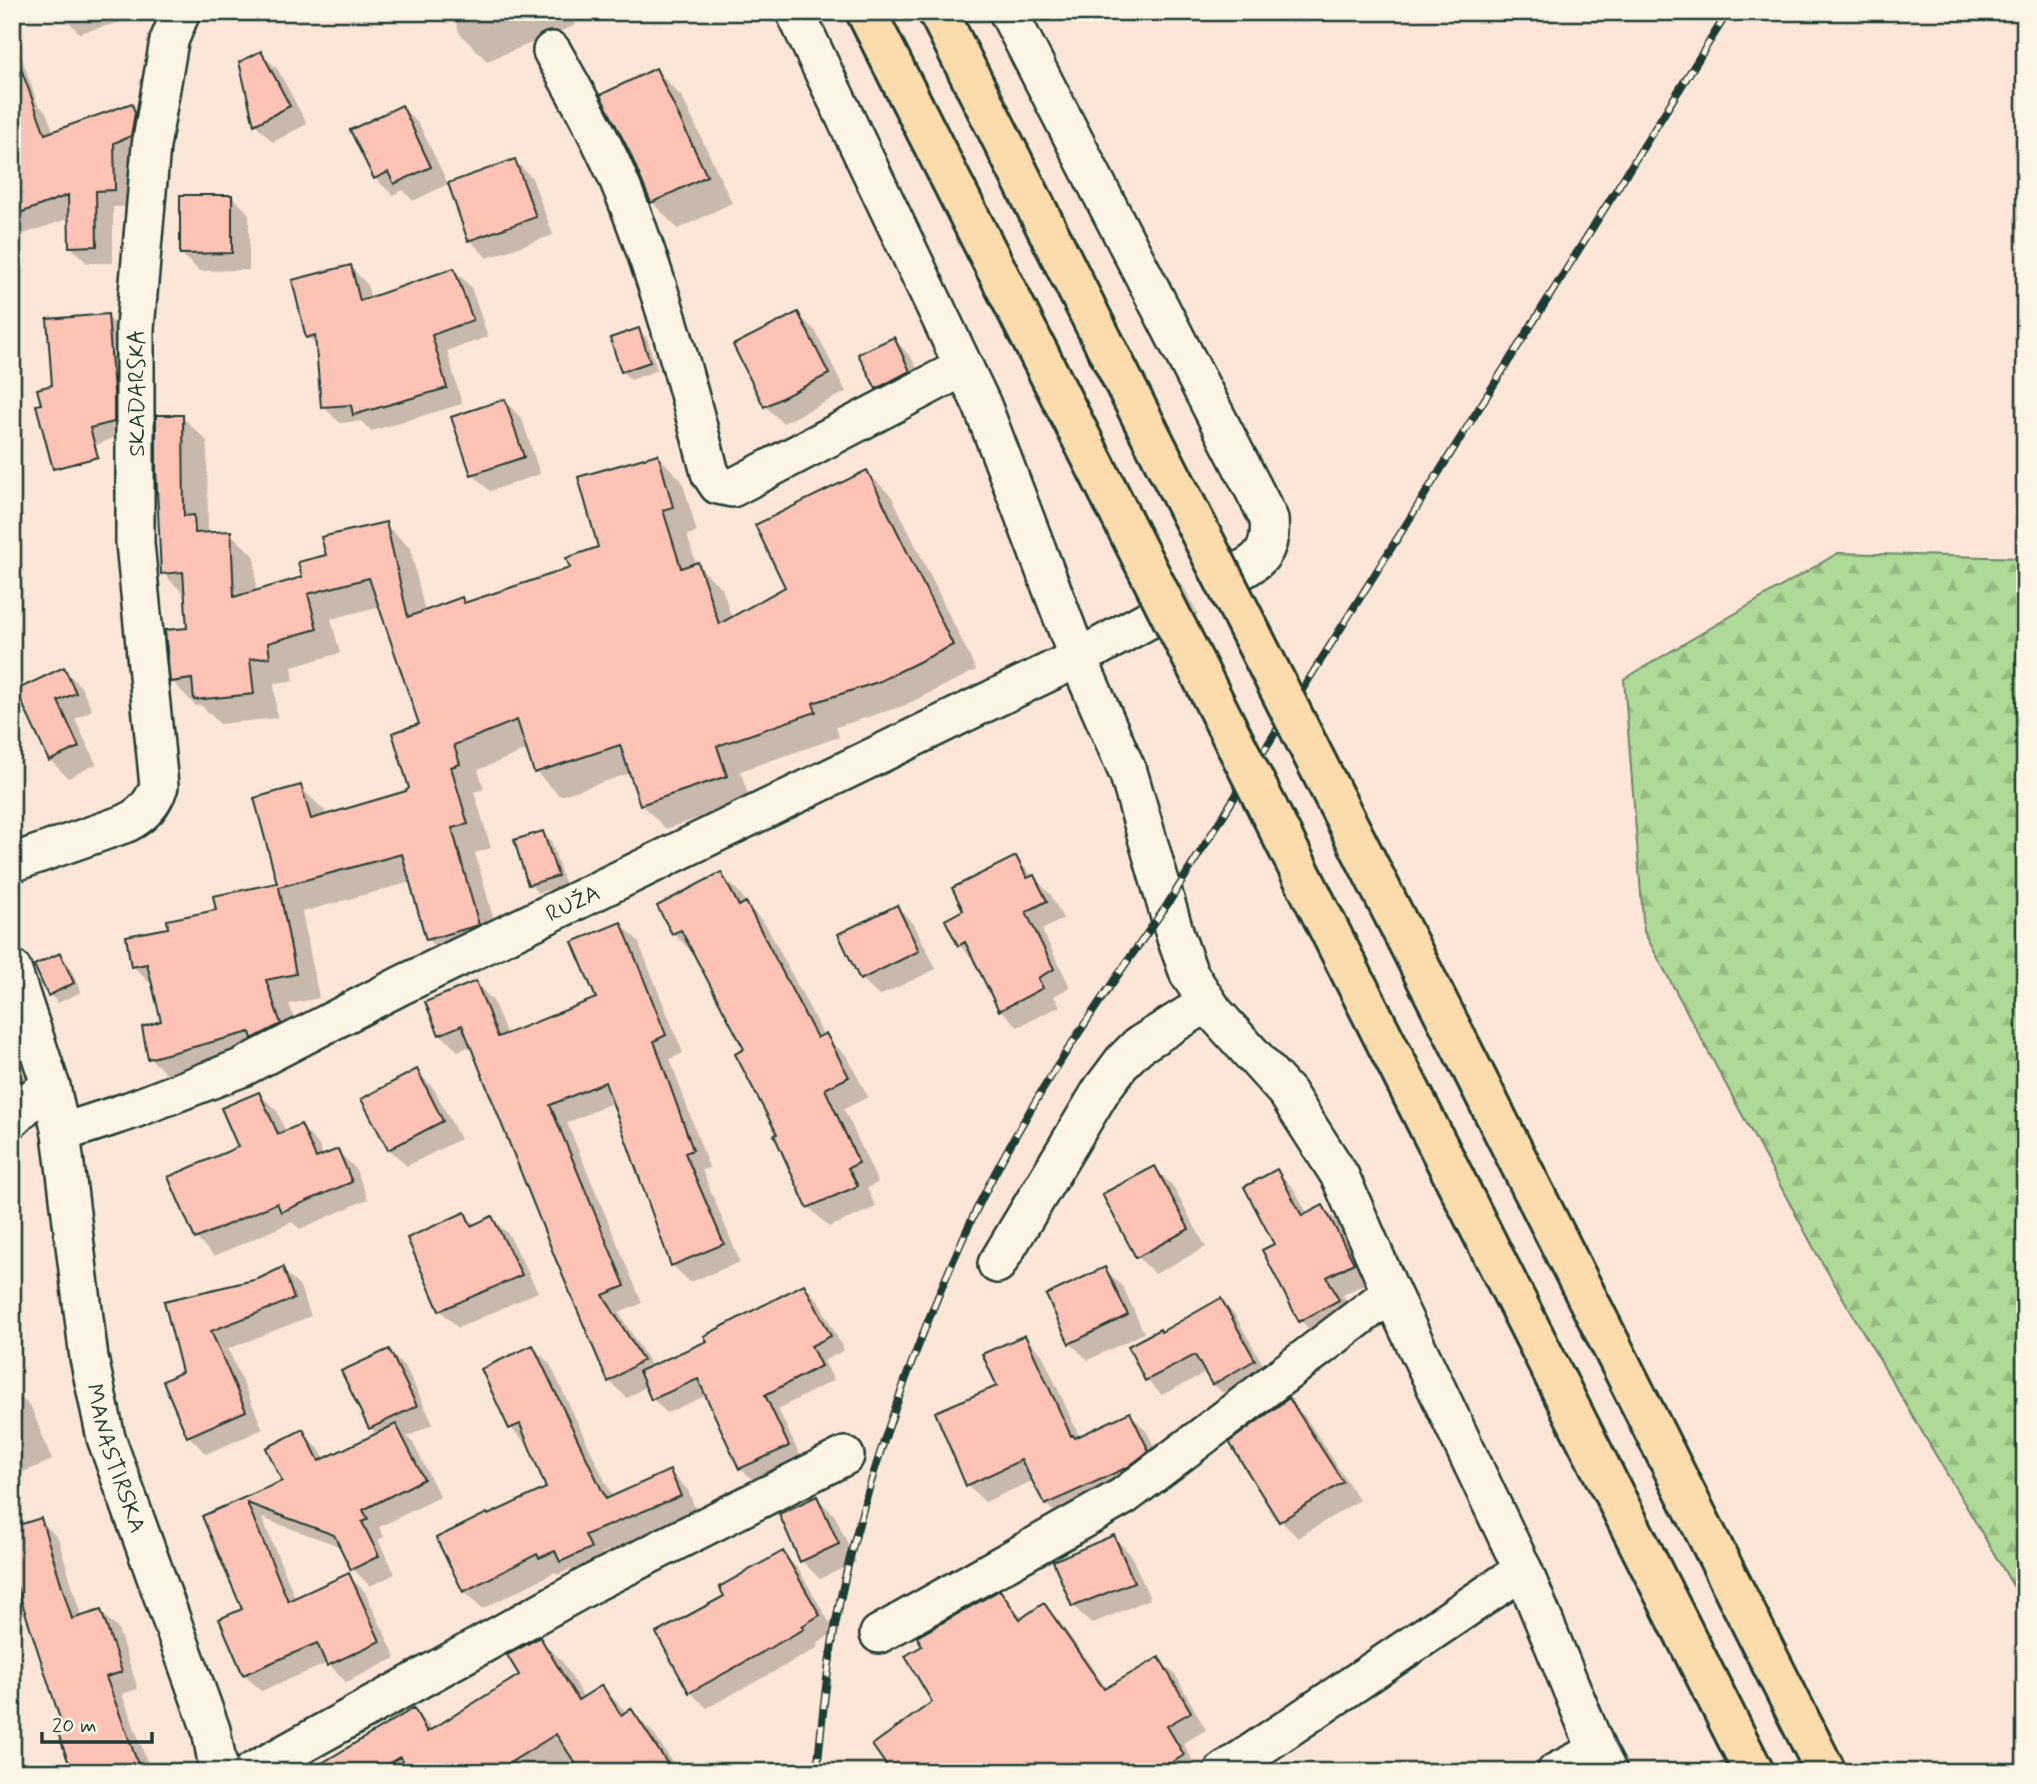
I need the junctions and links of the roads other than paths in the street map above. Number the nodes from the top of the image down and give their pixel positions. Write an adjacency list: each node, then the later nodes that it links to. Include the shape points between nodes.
1 (181, 12): 11 (street, SKADARSKA, via 169,41 151,146 135,328 135,543 160,778 155,796 140,816 128,823)
2 (795, 12): 7 (street)
3 (866, 12): 27 (main road, bridge)
4 (938, 12): 28 (main road, bridge)
5 (1008, 12): 8 (street, via 1269,519 1271,539 1263,553)
6 (552, 51): 7 (street, via 626,198 684,369 710,472 718,485 732,488)
7 (964, 367): 10 (street)
8 (1232, 575)
9 (1157, 615): 10 (street, RUŽA)
10 (1079, 658): 13 (street, via 1129,775 1182,956); 16 (street, RUŽA, via 439,967 241,1068)
11 (12, 863)
12 (12, 969): 14 (street, MANASTIRSKA)
13 (1207, 1003): 17 (street, via 1138,1046 1123,1061); 18 (street, via 1287,1093 1334,1166)
14 (51, 1087): 15 (street); 16 (street, MANASTIRSKA)
15 (12, 1119)
16 (61, 1133): 23 (street, MANASTIRSKA, via 89,1358 106,1438 211,1730)
17 (997, 1264)
18 (1391, 1293): 20 (street); 21 (street, via 1124,1496)
19 (845, 1456): 24 (street, via 595,1582)
20 (1523, 1570): 22 (street); 25 (street)
21 (879, 1634)
22 (1602, 1761): 26 (street)
23 (219, 1772)
24 (252, 1772)
25 (1223, 1772)
26 (1556, 1772)
27 (1754, 1772)
28 (1826, 1772)

